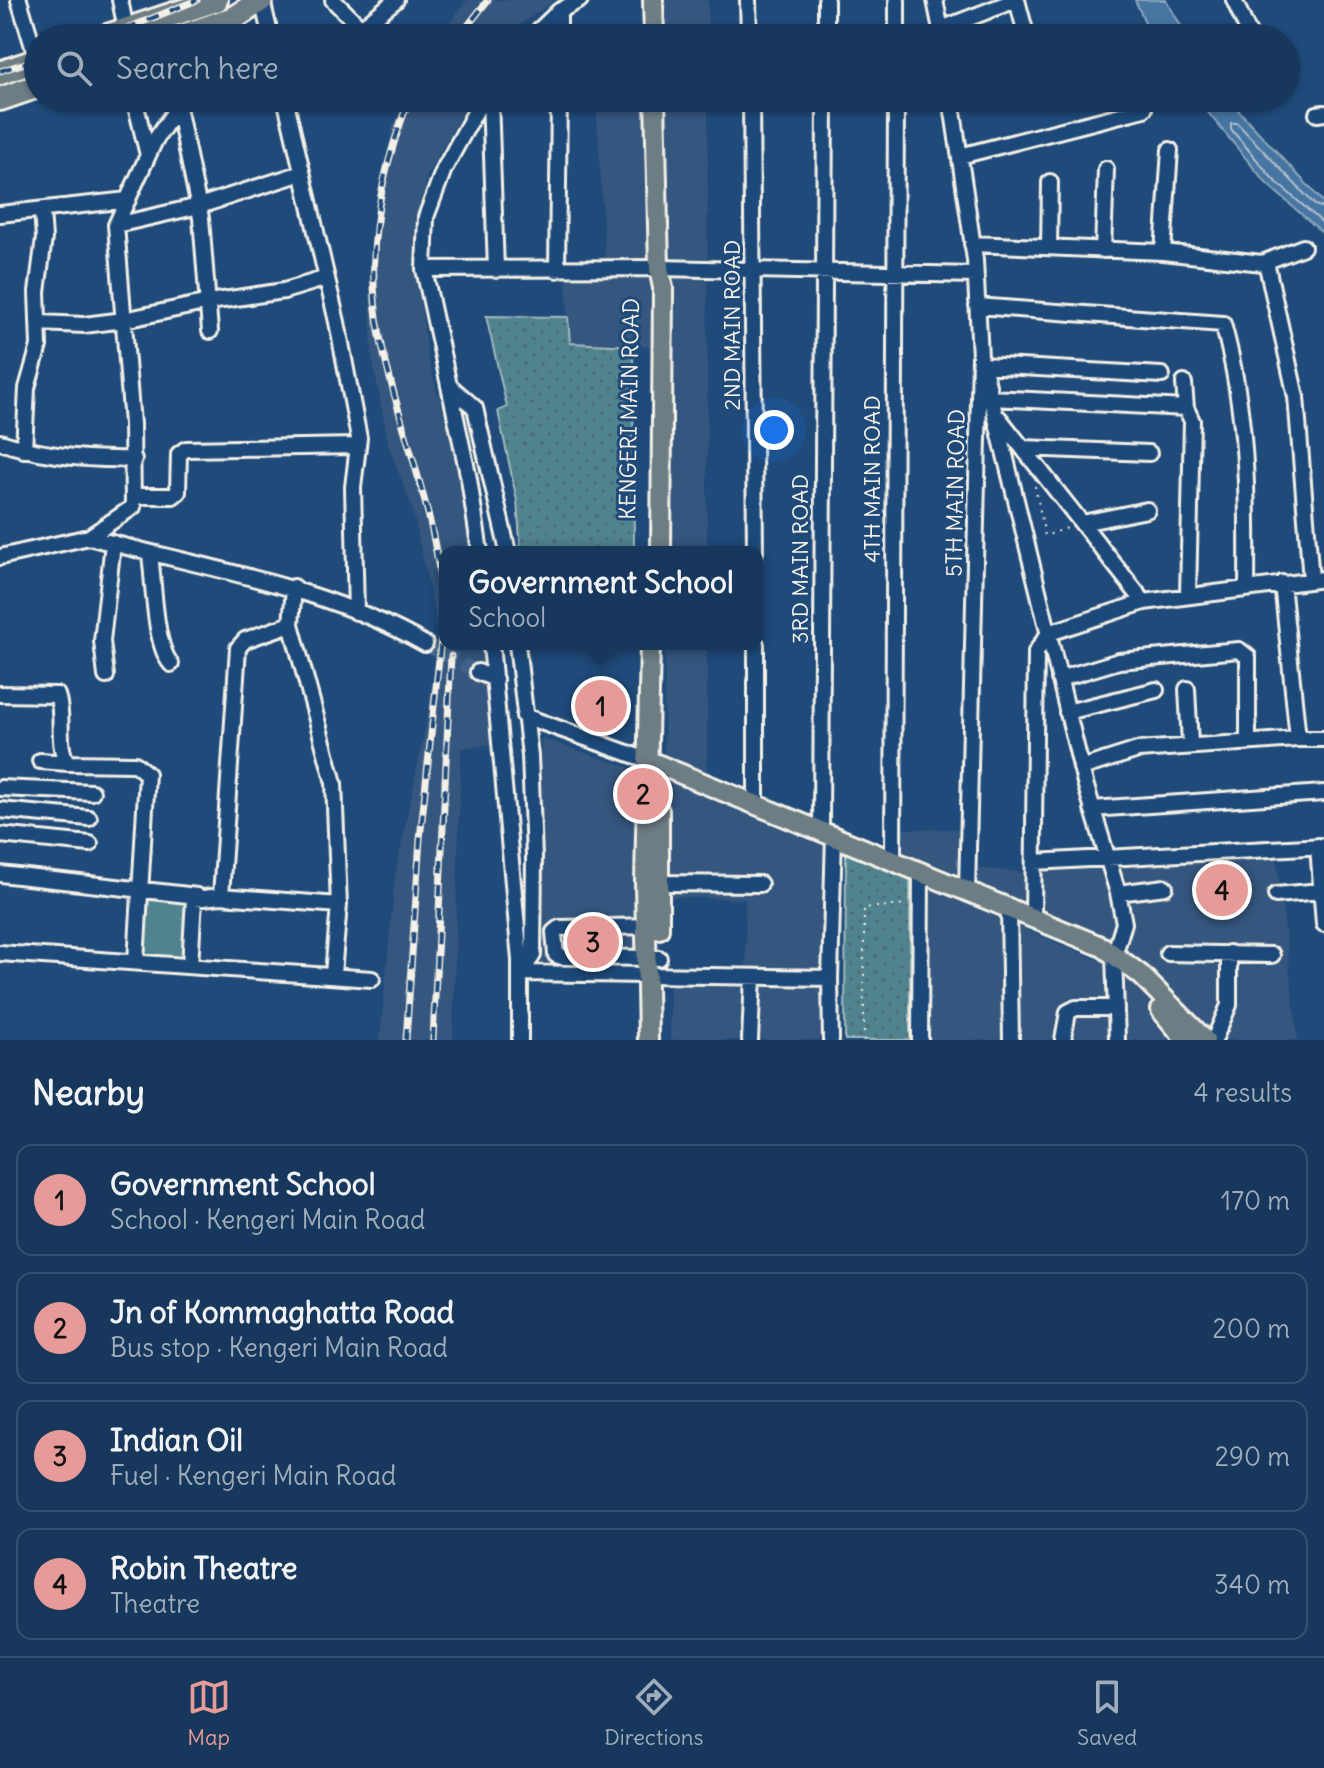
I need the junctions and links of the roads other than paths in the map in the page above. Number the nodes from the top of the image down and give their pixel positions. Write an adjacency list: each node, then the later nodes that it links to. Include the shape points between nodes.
1 (19, 0): 18 (street)
2 (120, 0): 19 (street)
3 (216, 0): 15 (highway)
4 (262, 0): 17 (highway); 23 (street)
5 (333, 0): 24 (street)
6 (396, 0): 25 (street)
7 (580, 0): 16 (street)
8 (653, 0): 28 (main road)
9 (748, 0): 29 (street)
10 (826, 0): 30 (street)
11 (897, 0): 31 (street)
12 (935, 0): 32 (street)
13 (1017, 0): 33 (street); 34 (street)
14 (1234, 0): 35 (street)
15 (169, 8): 20 (highway)
16 (559, 11): 26 (street); 27 (street)
17 (234, 18): 21 (highway); 22 (street)
18 (27, 24)
19 (125, 24)
20 (136, 24)
21 (217, 24)
22 (230, 24)
23 (268, 24)
24 (357, 24)
25 (366, 24)
26 (546, 24)
27 (559, 24)
28 (654, 24)
29 (749, 24)
30 (826, 24)
31 (897, 24)
32 (940, 24)
33 (964, 24)
34 (1023, 24)
35 (1245, 24)
36 (24, 65): 37 (highway)
37 (0, 73)
38 (24, 91): 39 (highway)
39 (0, 99)
40 (137, 112): 54 (street)
41 (175, 112): 54 (street)
42 (183, 112): 60 (street)
43 (288, 112): 57 (street)
44 (475, 112): 71 (street, via 444,169 426,217)
45 (490, 112): 73 (street)
46 (559, 112): 74 (street)
47 (655, 112): 70 (main road, KENGERI MAIN ROAD)
48 (751, 112): 72 (street, 2ND MAIN ROAD)
49 (825, 112): 75 (street, 3RD MAIN ROAD)
50 (896, 112): 76 (street, 4TH MAIN ROAD)
51 (953, 112): 55 (street, 5TH MAIN ROAD)
52 (1132, 112): 55 (street)
53 (1170, 150): 68 (street)
54 (148, 155): 59 (street)
55 (960, 156): 64 (street, 5TH MAIN ROAD)
56 (1106, 169): 67 (street)
57 (302, 173): 60 (street); 78 (street)
58 (1050, 182): 65 (street)
59 (128, 200): 61 (street); 63 (street)
60 (199, 206): 63 (street); 79 (street)
61 (42, 210): 62 (street); 82 (street)
62 (0, 214)
63 (116, 225): 81 (street)
64 (972, 244): 65 (street); 77 (street, 5TH MAIN ROAD)
65 (1049, 247): 67 (street)
66 (1303, 247): 69 (street)
67 (1103, 250): 68 (street)
68 (1163, 252): 69 (street)
69 (1262, 263): 108 (street, via 1278,304 1296,397)
70 (659, 268): 72 (street); 74 (street); 103 (main road, KENGERI MAIN ROAD, via 653,291); 104 (main road, KENGERI MAIN ROAD)
71 (424, 269): 73 (street); 87 (street)
72 (755, 269): 75 (street); 105 (street, 2ND MAIN ROAD)
73 (496, 270): 74 (street)
74 (557, 270)
75 (823, 270): 76 (street); 148 (street, 3RD MAIN ROAD)
76 (894, 272): 77 (street); 153 (street, 4TH MAIN ROAD)
77 (975, 275): 80 (street, 5TH MAIN ROAD)
78 (327, 278): 79 (street, via 284,291); 91 (street)
79 (209, 302): 81 (street); 83 (street)
80 (977, 306): 84 (street, 5TH MAIN ROAD); 110 (street, via 1223,324 1235,366 1248,473)
81 (124, 320): 82 (street); 95 (street)
82 (39, 323): 93 (street, via 39,346 27,388)
83 (210, 331)
84 (982, 361): 85 (street); 88 (street); 161 (street, 5TH MAIN ROAD)
85 (1162, 375)
86 (1184, 383): 89 (street)
87 (451, 387): 101 (street); 102 (street, via 475,408)
88 (993, 406): 89 (street); 92 (street); 116 (street)
89 (1186, 408): 112 (street, via 1192,421)
90 (0, 442): 93 (street)
91 (357, 446): 96 (street, via 186,449 179,454 178,492); 114 (street)
92 (1023, 448): 94 (street); 98 (street)
93 (24, 450): 95 (street)
94 (1149, 453)
95 (134, 459): 96 (street)
96 (134, 496): 99 (street, via 126,515)
97 (1147, 510): 98 (street)
98 (1082, 523): 113 (street)
99 (89, 537): 100 (street); 107 (street)
100 (113, 543): 106 (street); 125 (street, via 102,641)
101 (479, 546)
102 (507, 546)
103 (651, 546)
104 (661, 546)
105 (755, 546)
106 (150, 555): 111 (street); 123 (street, via 160,638)
107 (0, 557)
108 (1317, 580): 109 (street)
109 (1282, 583): 110 (street); 133 (street)
110 (1247, 586): 112 (street)
111 (294, 587): 114 (street); 115 (street)
112 (1188, 595): 113 (street)
113 (1144, 602): 116 (street)
114 (356, 612): 117 (street)
115 (291, 624): 166 (street, via 245,640 238,648); 167 (street, via 334,783)
116 (1049, 633): 127 (street); 154 (street, via 1036,652)
117 (425, 644)
118 (492, 650): 126 (street)
119 (518, 650): 132 (street)
120 (650, 650): 139 (main road)
121 (660, 650): 139 (main road)
122 (756, 650): 144 (street)
123 (171, 664)
124 (478, 672): 126 (street)
125 (106, 676)
126 (495, 679): 180 (street)
127 (1059, 679): 131 (street); 135 (street, via 1119,661 1239,650 1248,657)
128 (1187, 689): 136 (street)
129 (1156, 690): 131 (street)
130 (0, 694): 138 (street, via 57,695 62,755)
131 (1067, 712): 140 (street)
132 (524, 716): 139 (street); 180 (street, via 534,857 533,955)
133 (1298, 739): 134 (street); 135 (street)
134 (1324, 739)
135 (1248, 742): 136 (street)
136 (1190, 744): 140 (street, via 1138,750)
137 (40, 761): 138 (street)
138 (68, 763): 160 (street, via 135,764 147,774)
139 (653, 763): 144 (main road); 157 (main road); 171 (main road)
140 (1081, 768): 145 (street)
141 (0, 788): 142 (street)
142 (92, 792)
143 (1324, 793): 145 (street)
144 (756, 806): 148 (main road)
145 (1092, 809): 152 (street)
146 (0, 810): 147 (street)
147 (89, 818)
148 (827, 832): 153 (main road); 183 (street, 3RD MAIN ROAD)
149 (0, 835): 150 (street)
150 (90, 844)
151 (1321, 846): 152 (street); 162 (street)
152 (1107, 857): 154 (street); 163 (street)
153 (893, 860): 155 (main road)
154 (1034, 862): 169 (street)
155 (921, 871): 161 (main road); 191 (street)
156 (0, 874): 160 (street)
157 (659, 883): 158 (street); 171 (main road)
158 (760, 884)
159 (1165, 887): 163 (street)
160 (141, 890): 165 (street); 177 (street)
161 (967, 891): 168 (main road)
162 (1321, 891): 164 (street); 170 (street)
163 (1118, 893): 176 (street, via 1124,923)
164 (1276, 895)
165 (197, 896): 166 (street); 178 (street)
166 (221, 896): 167 (street)
167 (339, 905): 181 (street)
168 (1009, 908): 169 (main road); 192 (street)
169 (1033, 918): 176 (main road)
170 (1324, 924)
171 (653, 926): 179 (main road); 179 (street, via 559,928 553,942 556,955 562,957)
172 (0, 953): 177 (street)
173 (1168, 953): 174 (street)
174 (1229, 953): 175 (street); 197 (street, via 1229,1005)
175 (1272, 955)
176 (1120, 960): 185 (street); 195 (main road); 196 (main road)
177 (136, 962): 178 (street)
178 (190, 966): 181 (street)
179 (653, 967): 180 (street); 182 (street); 187 (main road); 188 (main road)
180 (521, 973): 186 (street)
181 (333, 974): 184 (street)
182 (753, 977): 183 (street); 189 (street)
183 (830, 978): 190 (street, 3RD MAIN ROAD)
184 (372, 979)
185 (1116, 1008): 193 (street, via 1068,1012); 194 (street)
186 (520, 1040)
187 (648, 1040)
188 (659, 1040)
189 (750, 1040)
190 (831, 1040)
191 (920, 1040)
192 (1011, 1040)
193 (1063, 1040)
194 (1117, 1040)
195 (1186, 1040)
196 (1205, 1040)
197 (1214, 1040)

